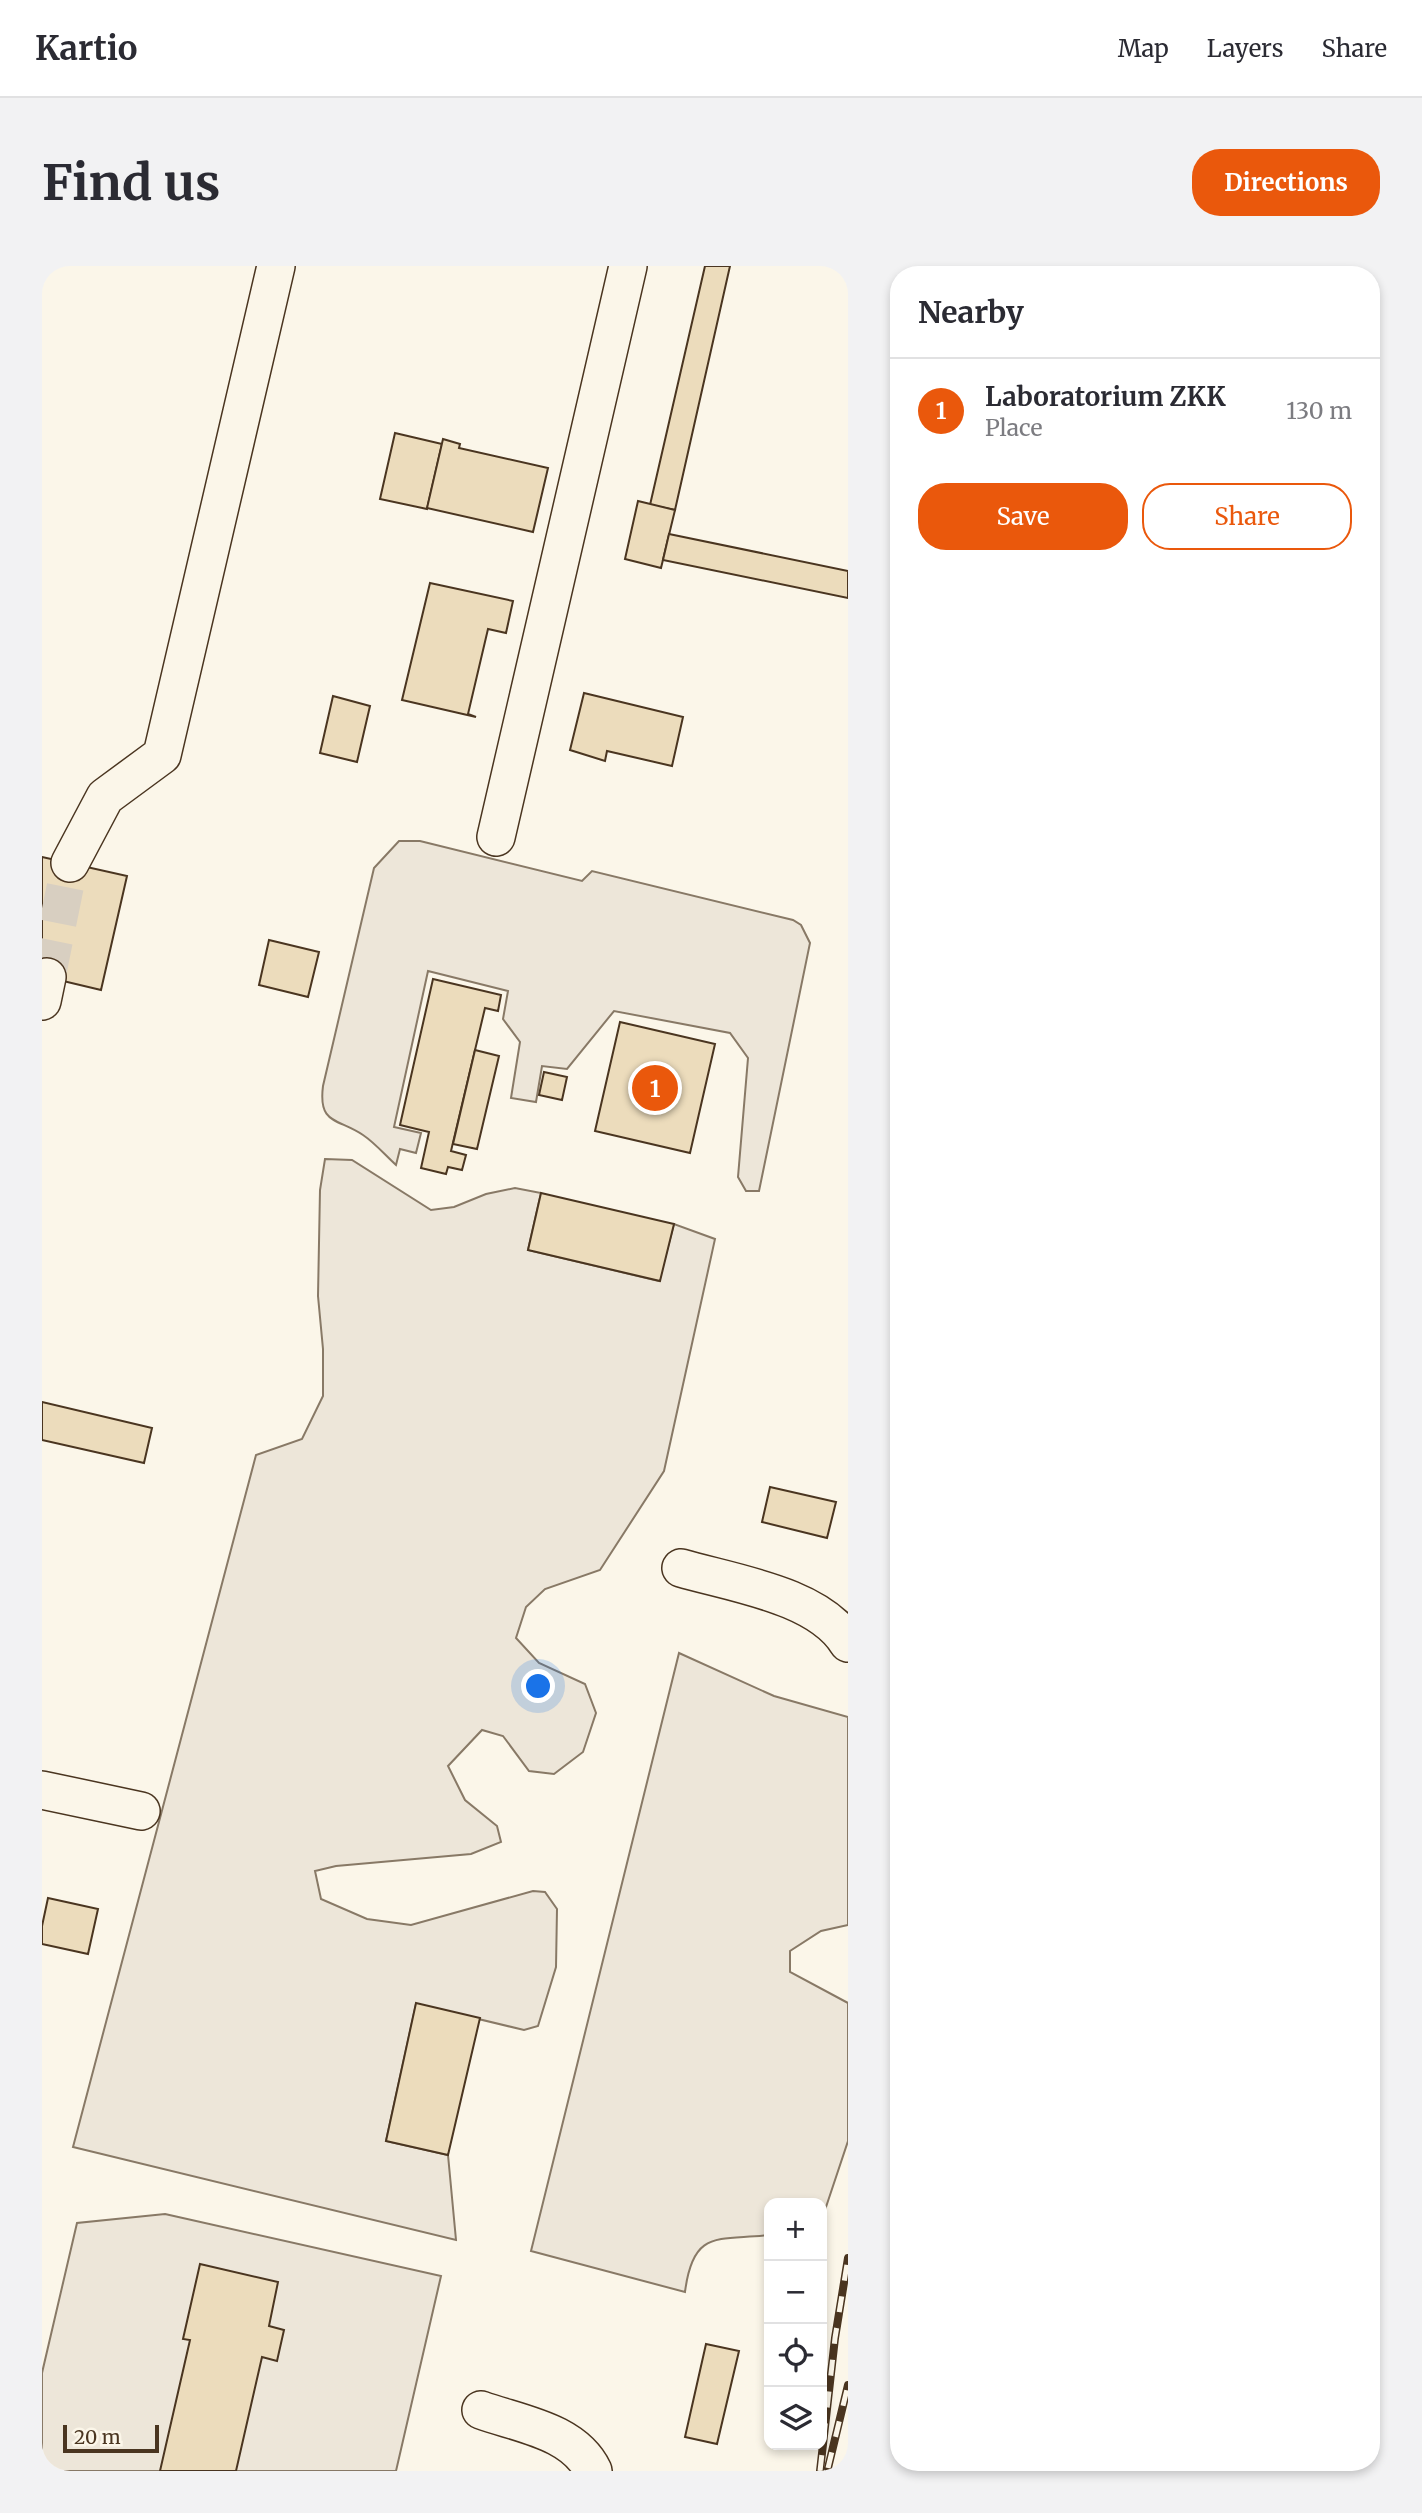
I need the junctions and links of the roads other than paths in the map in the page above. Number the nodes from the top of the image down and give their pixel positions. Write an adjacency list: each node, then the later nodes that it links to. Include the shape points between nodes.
1 (276, 266): 4 (lane, via 162,755 105,797)
2 (628, 266): 3 (lane)
3 (496, 837)
4 (70, 863)
5 (681, 1568): 6 (lane, via 807,1606)
6 (848, 1643)
7 (42, 1790): 8 (lane)
8 (141, 1811)
9 (481, 2410): 10 (lane, via 567,2440)
10 (597, 2470)

